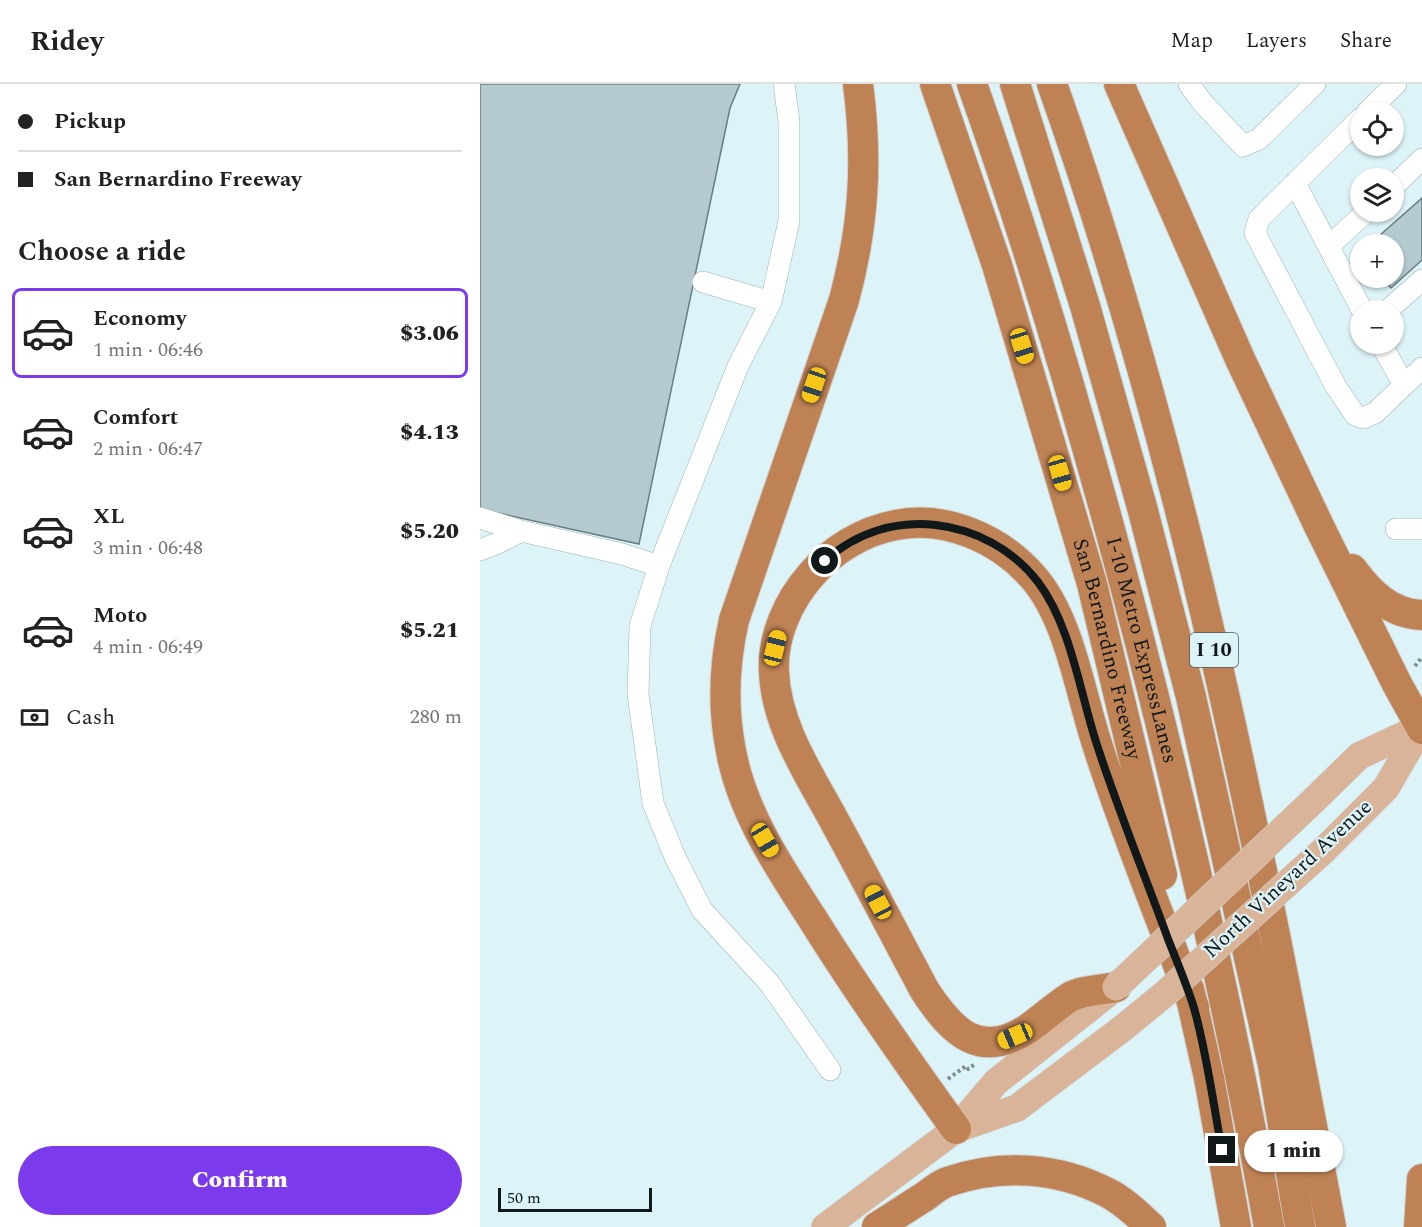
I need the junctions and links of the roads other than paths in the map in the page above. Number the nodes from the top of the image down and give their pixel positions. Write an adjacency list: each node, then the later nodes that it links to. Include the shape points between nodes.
1 (784, 84): 22 (lane, via 789,122 789,221)
2 (858, 84): 38 (highway, via 864,182 854,263 734,620 726,663 726,715 737,775 765,840 832,950)
3 (935, 84): 36 (highway, San Bernardino Freeway, via 997,265 1092,584)
4 (972, 84): 44 (highway, I-10 Metro ExpressLanes, via 1036,277 1116,549 1193,853 1247,1101)
5 (1015, 84): 45 (highway, I-10 Metro ExpressLanes, via 1085,306 1191,697 1272,1065)
6 (1052, 84): 46 (highway, I 10, via 1121,294 1212,639 1280,951)
7 (1119, 84): 27 (highway, via 1239,359)
8 (1189, 84): 9 (lane, via 1243,146 1259,139)
9 (1315, 84)
10 (1396, 84): 11 (lane)
11 (1377, 102)
12 (1350, 129): 15 (lane)
13 (1422, 159): 14 (lane)
14 (1404, 176)
15 (1295, 183): 17 (lane); 25 (lane, via 1259,219 1255,233 1335,385 1355,415 1363,418 1375,413)
16 (1355, 222): 17 (lane)
17 (1329, 246): 20 (lane)
18 (1422, 280): 21 (lane)
19 (704, 282): 22 (lane)
20 (1357, 300)
21 (1400, 300)
22 (771, 302): 32 (lane, via 738,366)
23 (1387, 354): 25 (lane)
24 (1422, 368): 25 (lane)
25 (1404, 385)
26 (480, 518): 30 (lane)
27 (1319, 526): 33 (highway, via 1374,595 1385,604); 34 (highway)
28 (1396, 529): 29 (lane)
29 (1422, 529)
30 (521, 531): 31 (lane); 32 (lane)
31 (480, 550)
32 (659, 566): 37 (lane, via 640,626 638,694 653,803 702,910 770,984)
33 (1422, 615)
34 (1422, 727): 35 (main road, North Vineyard Avenue, bridge, via 1359,756); 38 (main road, North Vineyard Avenue, bridge, via 1386,788 1323,851 1167,992 1017,1108)
35 (1116, 987): 36 (highway, via 1072,996 1028,1029 1001,1042 970,1039 939,1013 789,732 778,699 774,660 786,612 800,588 835,551 897,525 946,526 997,546 1039,584 1055,610 1098,747); 38 (main road, North Vineyard Avenue, via 996,1082)
36 (1194, 1007): 43 (highway, San Bernardino Freeway)
37 (830, 1070)
38 (956, 1129): 40 (main road, North Vineyard Avenue)
39 (1422, 1179): 47 (highway)
40 (825, 1227)
41 (877, 1227): 42 (highway, via 945,1182 980,1173 1019,1170 1048,1172 1090,1185 1129,1207)
42 (1151, 1227)
43 (1236, 1227)
44 (1269, 1227)
45 (1300, 1227)
46 (1331, 1227)
47 (1419, 1227)

